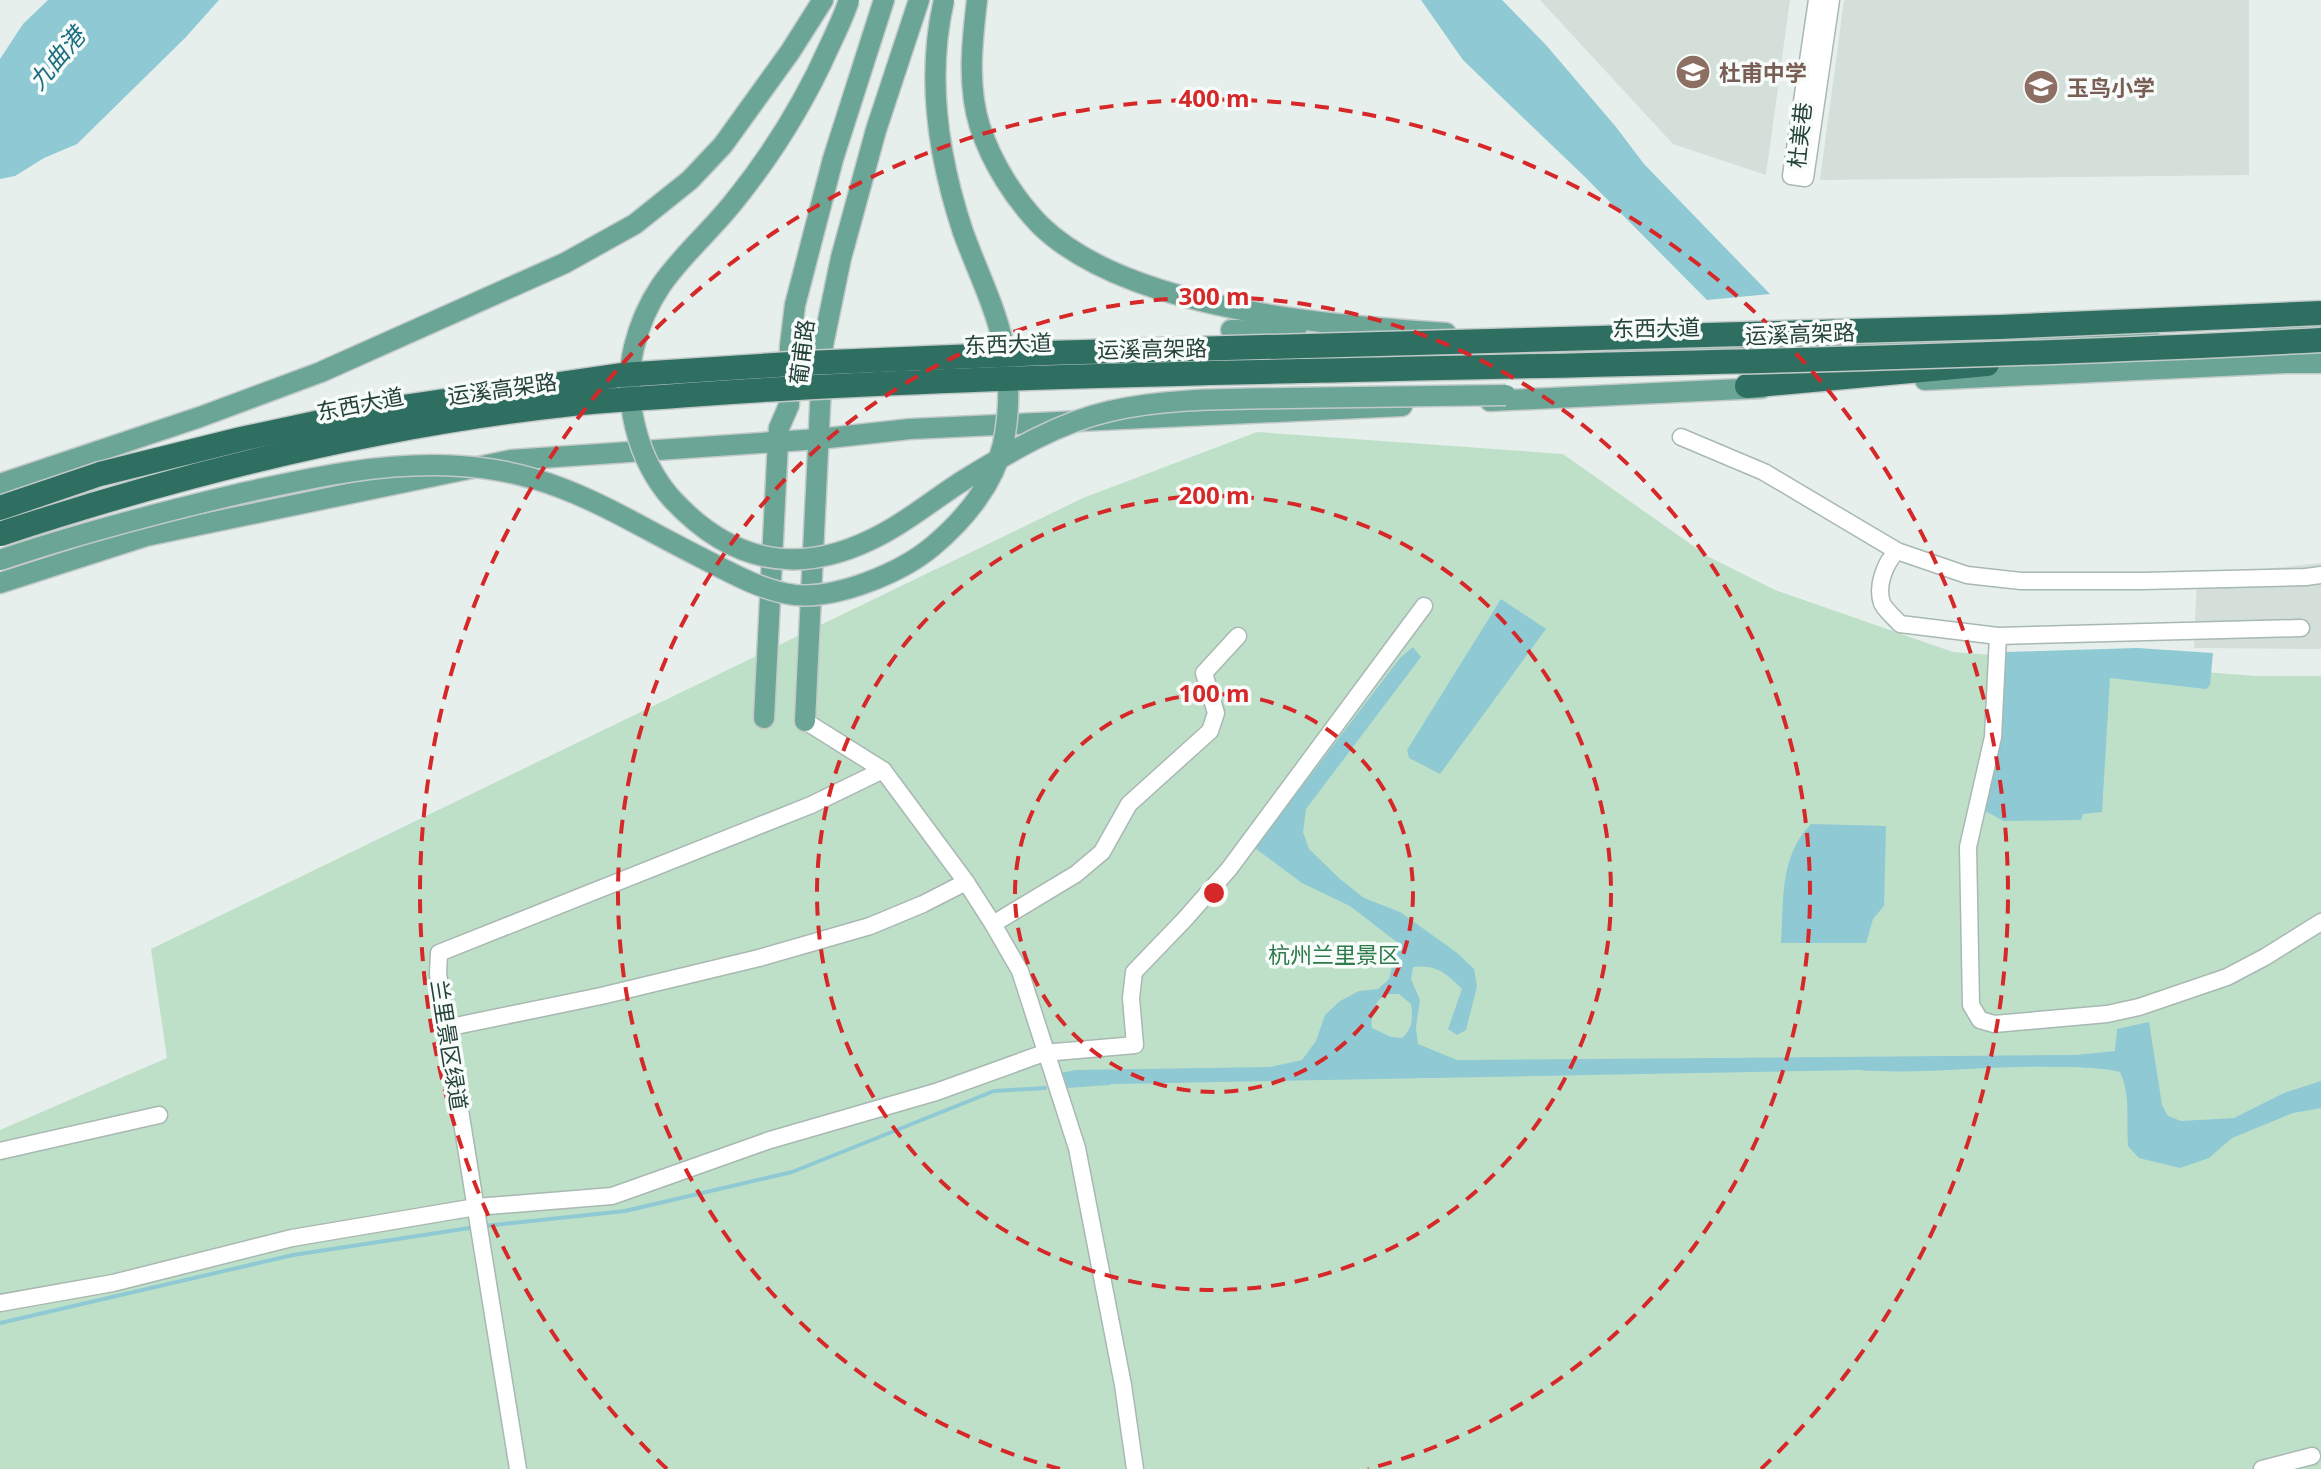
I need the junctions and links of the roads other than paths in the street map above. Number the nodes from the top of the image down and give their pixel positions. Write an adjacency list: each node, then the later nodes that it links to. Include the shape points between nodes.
1 (823, 0): 24 (main road, via 723,145 635,224 565,263 321,372)
2 (849, 0): 20 (main road, bridge, via 788,124 753,177 662,283 633,350 635,427 661,487 700,524 747,553 802,560 851,548 881,535 1039,437 1088,417 1159,402)
3 (884, 0): 19 (main road, 葡甫路, via 833,159 795,305)
4 (919, 0): 18 (main road, 葡甫路, via 841,258)
5 (944, 0): 29 (main road, bridge, via 936,38 937,126 962,229 1003,338 1007,415 1002,446 982,493 941,540 902,568 826,593 794,595 733,575 569,489 496,469 429,465 387,466 275,486 128,520)
6 (977, 0): 14 (main road, via 971,50 980,126 1020,201 1041,226 1073,250 1159,288 1264,314)
7 (1817, 0): 8 (street, 杜美巷, via 1791,176 1805,178)
8 (1831, 0)
9 (2321, 313): 10 (highway, 运溪高架路, bridge)
10 (2154, 321): 12 (highway, bridge); 25 (highway, 运溪高架路, bridge, via 1046,353 621,375 362,413 100,474)
11 (2321, 326): 18 (main road, 东西大道, via 1742,349)
12 (1740, 328): 14 (main road)
13 (1231, 330): 14 (main road)
14 (1450, 333)
15 (2321, 340): 16 (highway, 运溪高架路, bridge)
16 (2157, 349): 20 (highway, bridge); 27 (highway, 运溪高架路, bridge, via 1035,377 575,404 309,449 193,476)
17 (2321, 363): 22 (main road, via 910,429)
18 (821, 374): 19 (main road, 东西大道); 22 (main road, 葡甫路)
19 (789, 376): 23 (main road, 葡甫路, via 789,405); 26 (main road, 东西大道, via 583,391 385,421 181,467)
20 (1747, 386)
21 (1681, 437): 28 (street, via 1764,472)
22 (819, 439): 23 (main road); 37 (main road, 葡甫路)
23 (778, 441): 31 (main road, via 511,460 146,536); 36 (main road, 葡甫路)
24 (0, 484)
25 (0, 508)
26 (0, 522)
27 (0, 534)
28 (1897, 551): 30 (street, via 1967,575 2021,581); 35 (street, via 1888,560 1881,584 1882,604 1900,624)
29 (0, 560)
30 (2321, 575)
31 (0, 583)
32 (1424, 606): 43 (street, via 1229,869 1134,972 1135,1045)
33 (2301, 628): 35 (street)
34 (1238, 636): 41 (street, via 1204,673 1216,713 1210,731 1129,804 1102,852 1076,874)
35 (1998, 636): 40 (street, via 1993,737 1968,847 1971,1005 1980,1020 1994,1024 2139,1007 2227,977)
36 (764, 718)
37 (805, 721): 38 (street)
38 (883, 770): 39 (street); 42 (street, 兰里景区绿道, via 811,805 439,953)
39 (966, 882): 41 (street); 42 (street, via 870,926 759,958)
40 (2321, 922)
41 (993, 924): 43 (street, via 1020,971)
42 (446, 1028): 46 (street, 兰里景区绿道)
43 (1044, 1053): 46 (street, via 612,1196); 50 (street, via 1077,1148)
44 (159, 1115): 45 (street)
45 (0, 1151)
46 (477, 1213): 47 (street, via 292,1238 113,1283); 49 (street, 兰里景区绿道)
47 (0, 1303)
48 (2312, 1456): 51 (street)
49 (518, 1469)
50 (1135, 1469)
51 (2262, 1469)

